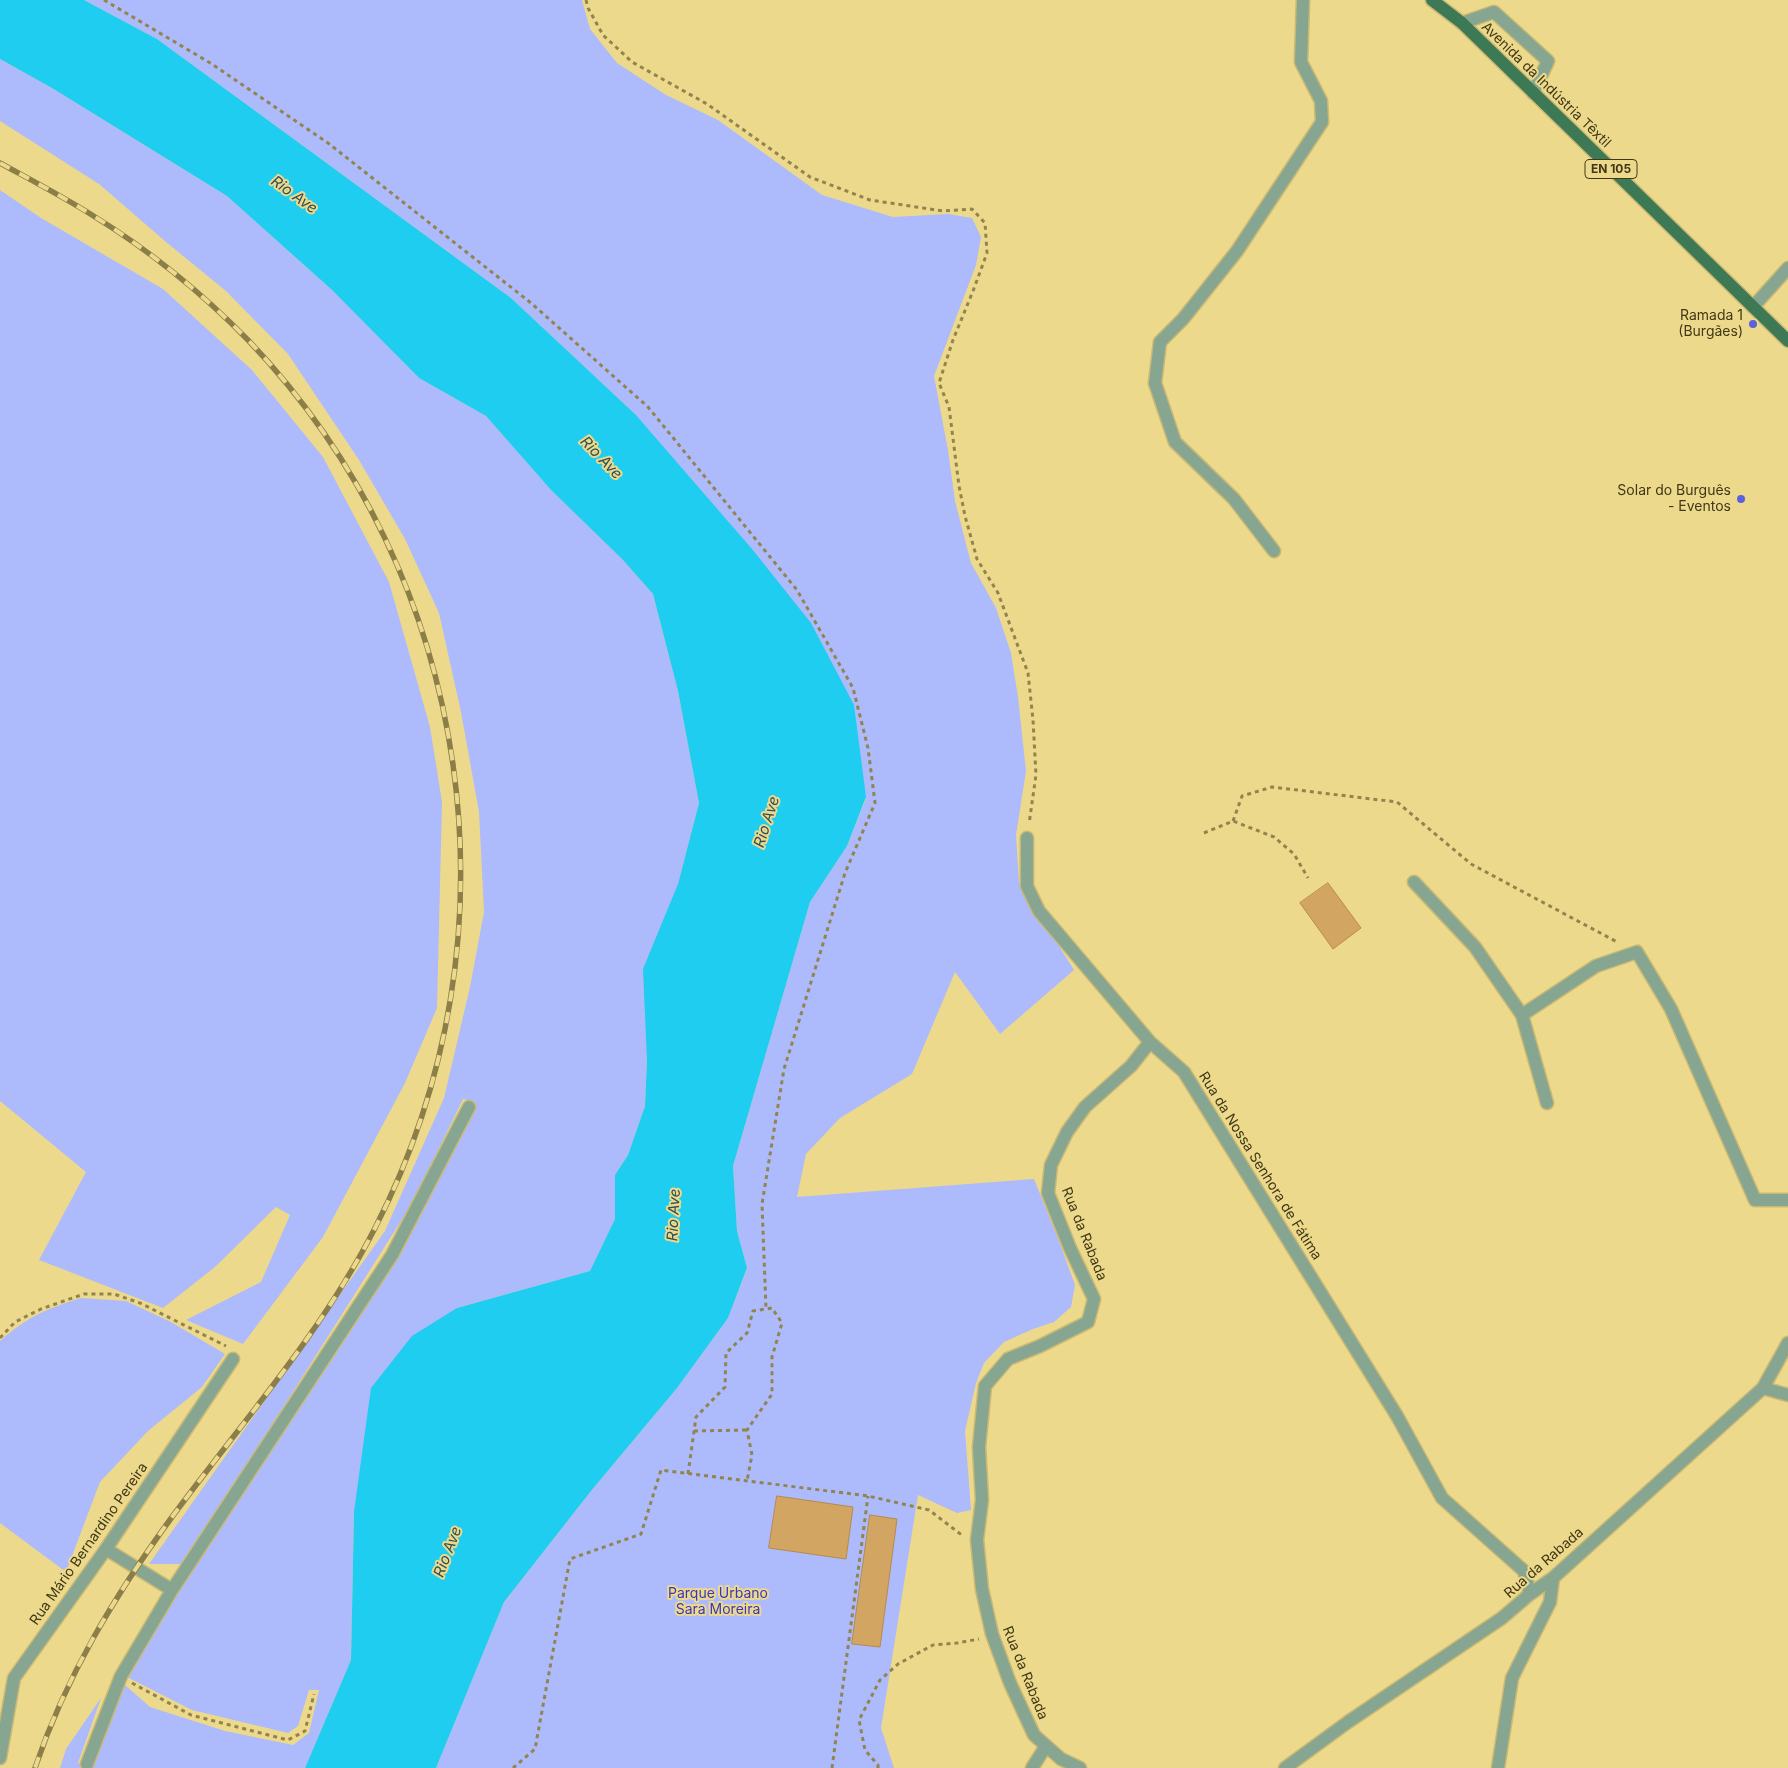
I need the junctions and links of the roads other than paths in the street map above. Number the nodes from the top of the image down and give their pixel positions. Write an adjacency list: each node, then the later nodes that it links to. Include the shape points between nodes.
1 (1304, 0): 8 (street, via 1301,62 1321,101 1322,122 1237,251 1183,320 1160,342 1155,383 1174,442 1234,500)
2 (1432, 0): 3 (main road, Avenida da Indústria Têxtil / EN 105)
3 (1462, 23): 4 (main road, Avenida da Indústria Têxtil / EN 105); 4 (street, via 1494,12 1548,61)
4 (1533, 93): 6 (main road, Avenida da Indústria Têxtil / EN 105)
5 (1788, 268): 6 (street)
6 (1753, 307): 7 (main road, Avenida da Indústria Têxtil / EN 105)
7 (1788, 340)
8 (1274, 551)
9 (1027, 838): 12 (street, Rua da Nossa Senhora de Fátima, via 1027,886 1039,911)
10 (1414, 882): 11 (street, via 1476,947)
11 (1522, 1015): 13 (street); 15 (street, via 1596,966 1637,952 1671,1009 1755,1200)
12 (1150, 1042): 23 (street, Rua da Nossa Senhora de Fátima, via 1184,1072 1397,1416 1442,1498 1524,1571); 24 (street, Rua da Rabada, via 1131,1066 1085,1107 1067,1132 1050,1166 1048,1194 1094,1299 1088,1322 1008,1359 985,1386 978,1447 982,1500 977,1540 982,1589 992,1634 1010,1683 1034,1735)
13 (1547, 1103)
14 (469, 1107): 22 (street, via 392,1255)
15 (1788, 1200)
16 (1788, 1343): 18 (street, Rua da Rabada)
17 (233, 1359): 20 (street, Rua Mário Bernardino Pereira)
18 (1762, 1388): 19 (street); 21 (street, Rua da Rabada)
19 (1788, 1395)
20 (106, 1549): 22 (street); 25 (street, Rua Mário Bernardino Pereira, via 14,1678)
21 (1553, 1578): 23 (street, Rua da Rabada); 30 (street, via 1550,1602 1512,1678)
22 (172, 1590): 26 (street, via 121,1676)
23 (1530, 1594): 29 (street, Rua da Rabada, via 1502,1618)
24 (1046, 1746): 27 (street); 28 (street, Rua da Rabada, via 1061,1759)
25 (0, 1758)
26 (87, 1764)
27 (1032, 1768)
28 (1080, 1768)
29 (1285, 1768)
30 (1498, 1768)

